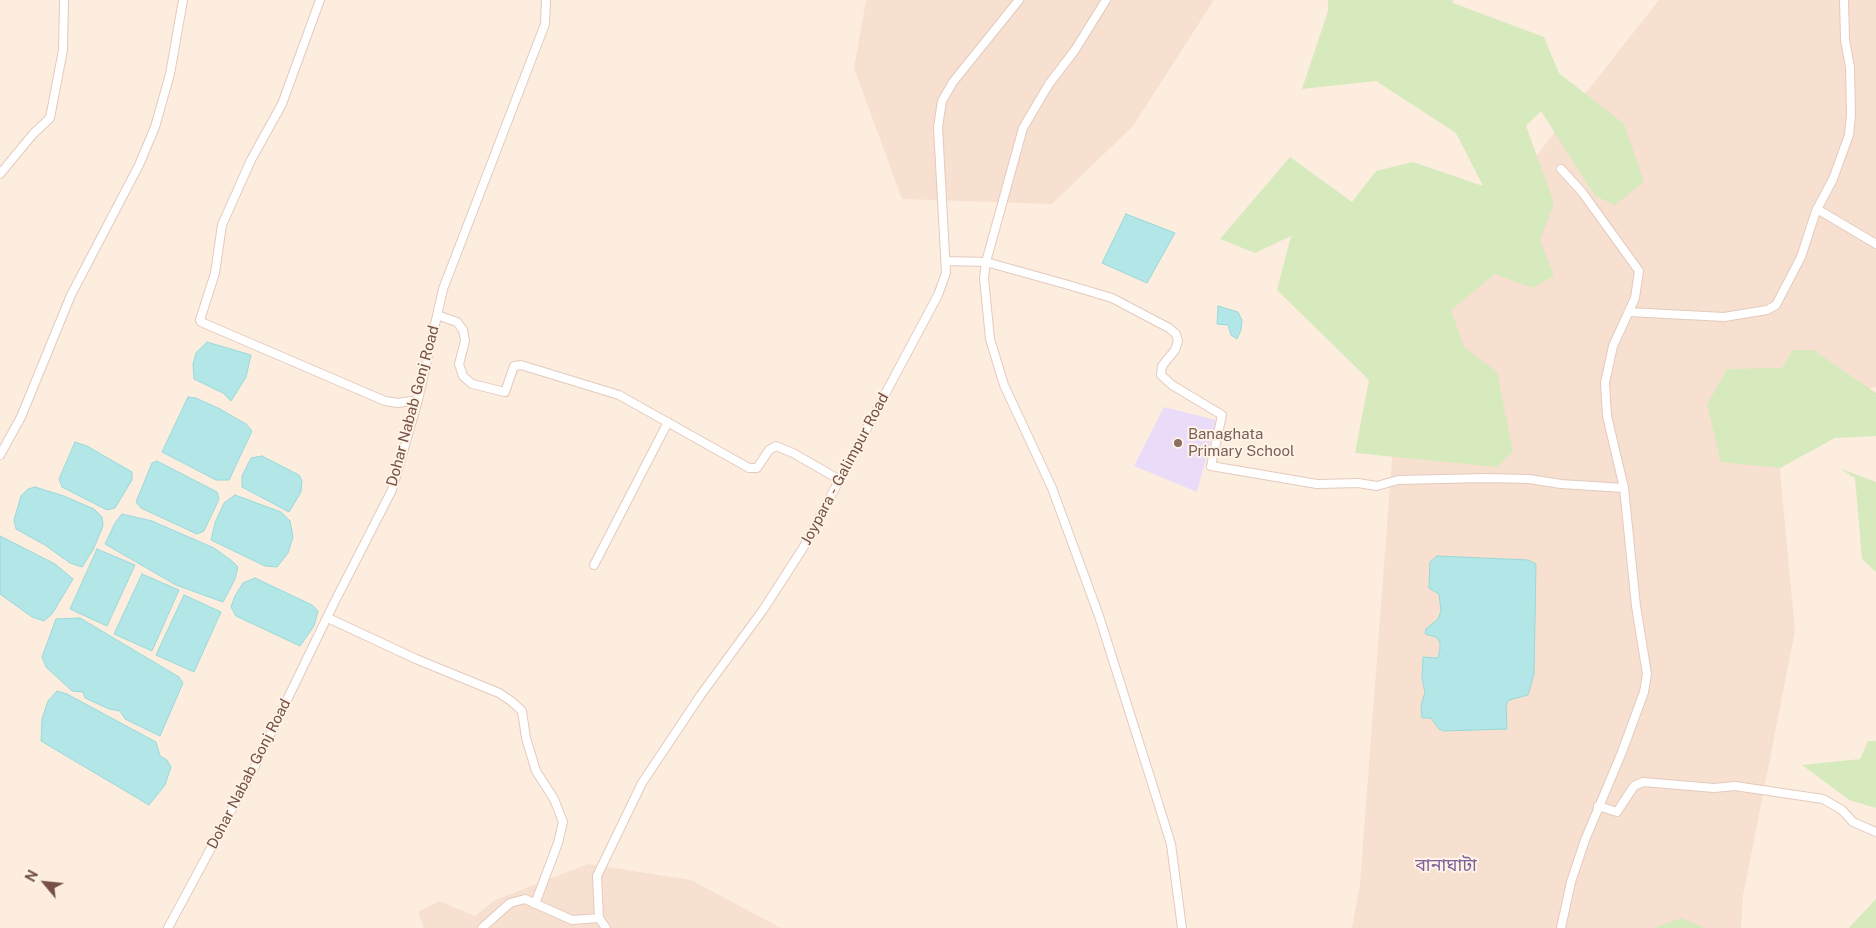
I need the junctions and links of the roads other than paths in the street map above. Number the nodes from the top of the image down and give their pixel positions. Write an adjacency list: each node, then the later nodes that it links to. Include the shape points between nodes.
1 (64, 0): 9 (street, via 63,50 50,118)
2 (183, 0): 18 (street, via 170,74 155,127 71,295 21,416)
3 (320, 0): 16 (street, via 282,104 251,160 222,224 215,273 200,320 386,401)
4 (546, 0): 15 (street, Dohar Nabab Gonj Road, via 545,24 443,289)
5 (1019, 0): 12 (street, Joypara - Galimpur Road, via 953,82 942,101 938,127)
6 (1106, 0): 13 (street, via 1023,128)
7 (1844, 0): 10 (street, via 1844,40 1850,67 1849,134)
8 (1561, 169): 14 (street, via 1582,192 1639,271)
9 (0, 174)
10 (1818, 209): 11 (street); 14 (street, via 1790,281 1776,304 1767,310 1724,318)
11 (1876, 244)
12 (947, 261): 13 (street); 19 (street, Joypara - Galimpur Road, via 938,295)
13 (986, 262): 20 (street, via 1112,298 1176,334 1175,350 1160,370 1161,375 1222,415 1211,466 1316,484 1377,486 1398,480 1485,478); 30 (street, via 984,278 990,339 1004,384 1052,488 1099,616 1171,844)
14 (1629, 312): 20 (street, via 1613,346 1605,383 1607,416)
15 (437, 314): 16 (street, Dohar Nabab Gonj Road); 17 (street, via 457,322 463,330 465,341 459,364 463,376 472,384 505,392 514,366 521,365 620,395)
16 (418, 400): 22 (street, Dohar Nabab Gonj Road, via 392,490)
17 (668, 422): 19 (street, via 749,468 757,468 769,450 776,446); 21 (street)
18 (0, 455)
19 (840, 480): 26 (street, Joypara - Galimpur Road, via 803,548 763,610 642,783 597,876)
20 (1624, 488): 23 (street, via 1636,606 1647,674 1644,692)
21 (594, 565)
22 (328, 618): 25 (street, via 499,693 522,711 536,771 564,822); 27 (street, Dohar Nabab Gonj Road, via 253,770)
23 (1598, 806): 24 (street, via 1617,812 1634,786 1643,782 1714,788 1735,786 1823,799 1842,810 1853,822); 31 (street, via 1571,882)
24 (1876, 832)
25 (536, 904): 26 (street, via 572,920); 28 (street, via 525,899 510,903)
26 (599, 918): 29 (street)
27 (168, 928)
28 (482, 928)
29 (606, 928)
30 (1182, 928)
31 (1561, 928)

